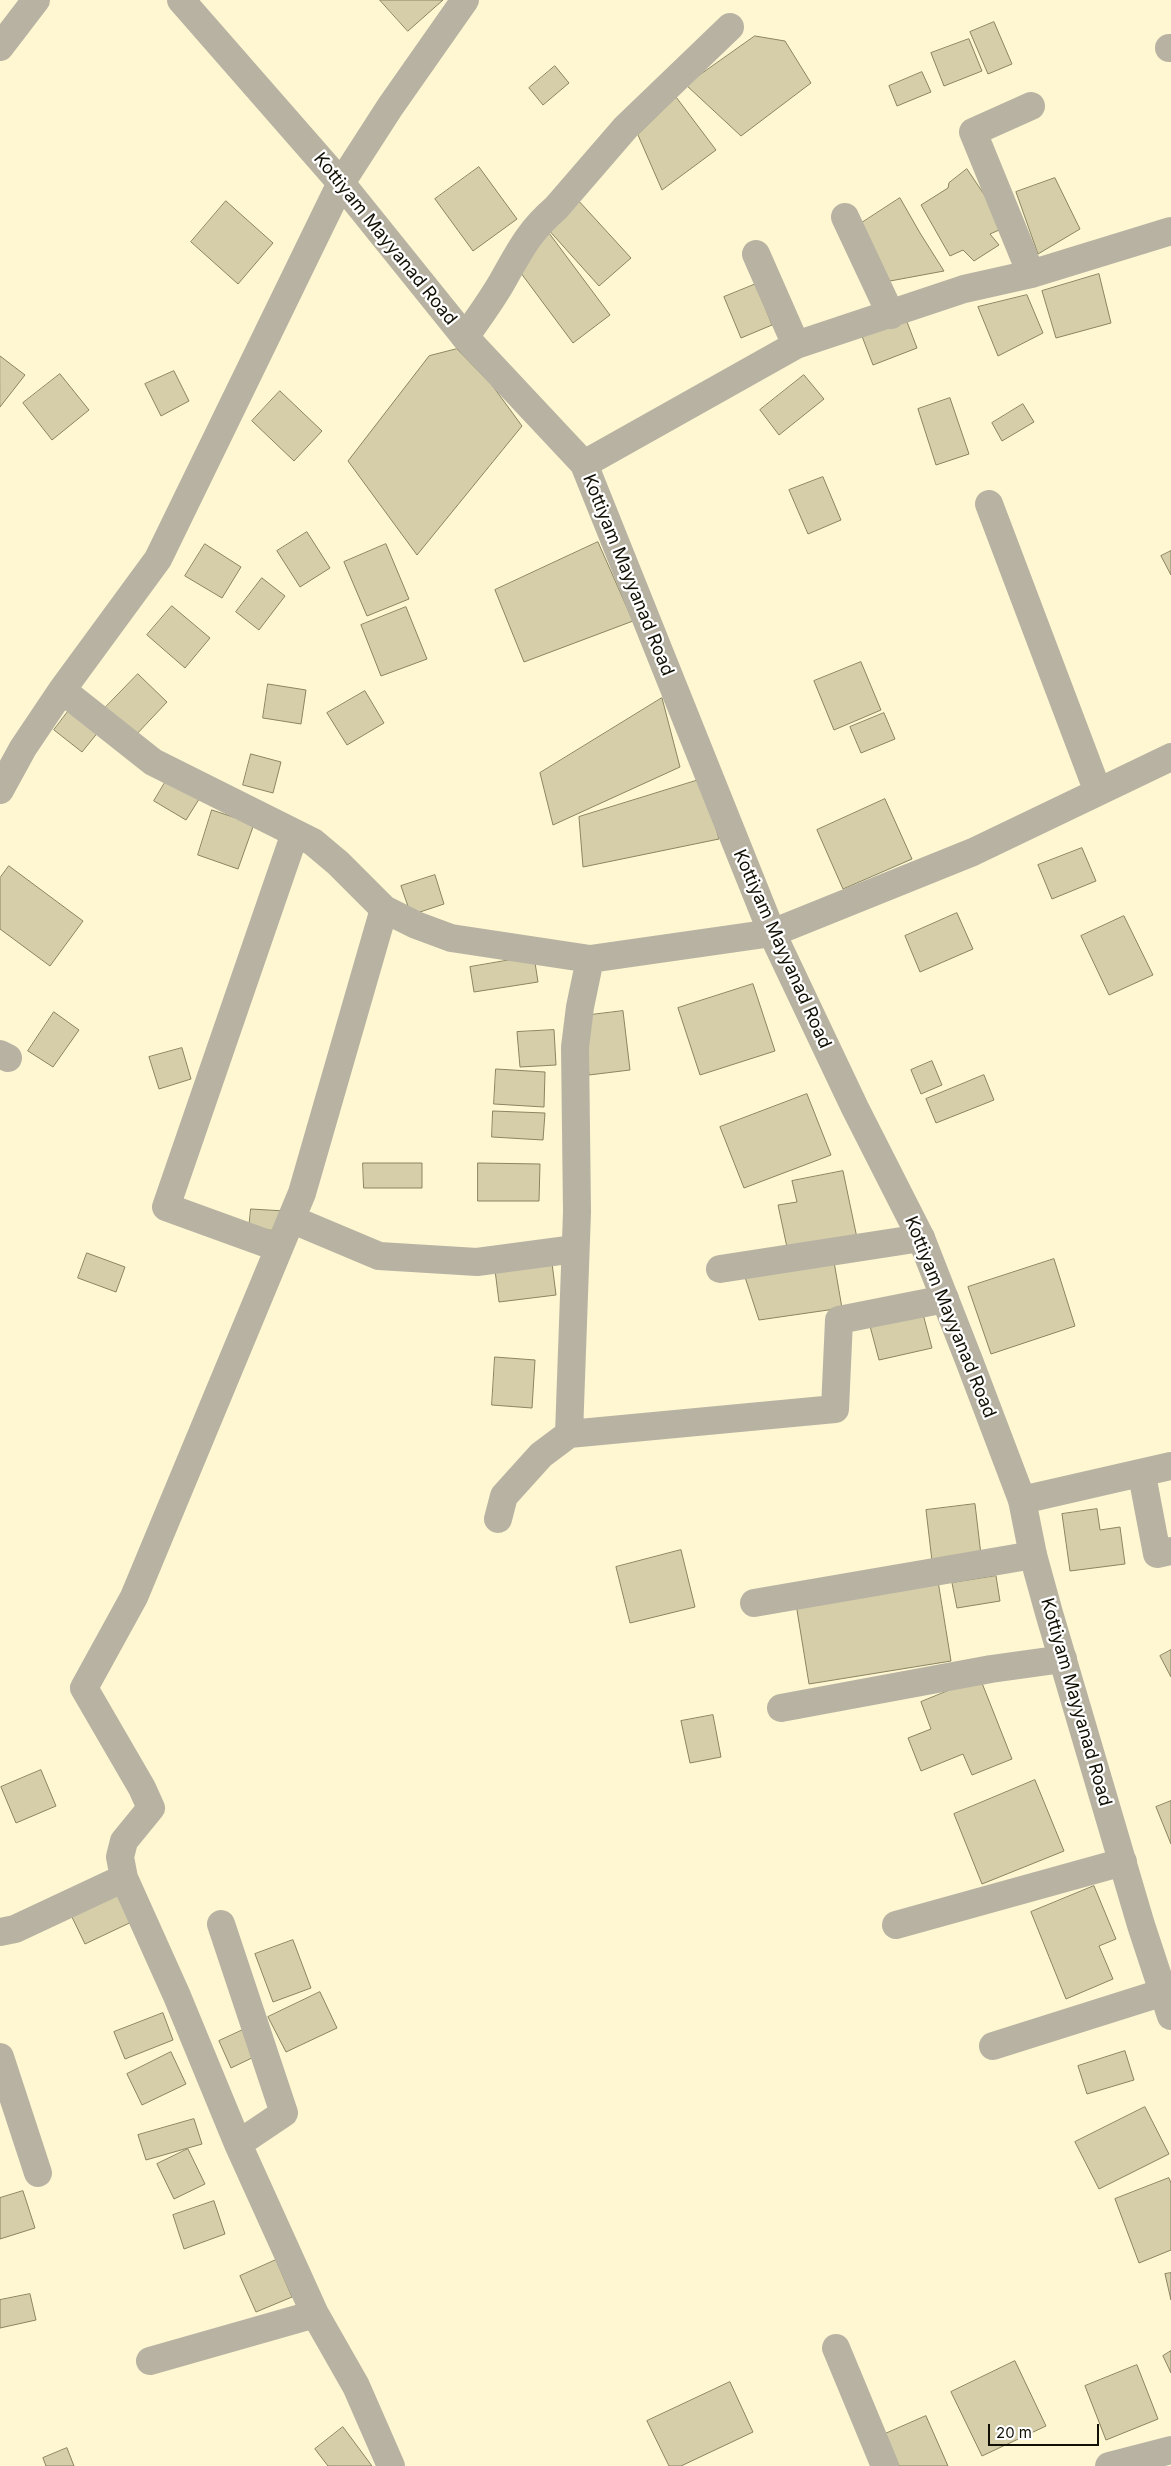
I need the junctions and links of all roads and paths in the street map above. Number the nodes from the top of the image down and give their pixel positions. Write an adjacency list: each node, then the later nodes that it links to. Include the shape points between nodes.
1 (36, 0): 5 (street)
2 (181, 0): 7 (street, Kottiyam Mayyanad Road)
3 (464, 0): 7 (street)
4 (730, 27): 13 (street, via 626,127 520,247)
5 (0, 47)
6 (1031, 106): 11 (street, via 973,132)
7 (341, 183): 13 (street, Kottiyam Mayyanad Road); 17 (street, via 158,559)
8 (845, 217): 12 (street)
9 (1171, 231): 11 (street)
10 (756, 254): 14 (street)
11 (1031, 274): 12 (street, via 964,289)
12 (891, 315): 14 (street)
13 (466, 337): 15 (street, Kottiyam Mayyanad Road)
14 (796, 345): 15 (street)
15 (584, 464): 23 (street, Kottiyam Mayyanad Road)
16 (989, 504): 20 (street)
17 (62, 690): 19 (street, via 23,748); 21 (street, via 153,762)
18 (1171, 757): 20 (street)
19 (0, 790)
20 (1098, 792): 23 (street, via 973,852)
21 (295, 833): 22 (street, via 313,842 332,858); 27 (street, via 166,1207)
22 (384, 909): 24 (street, via 451,938); 25 (street)
23 (772, 933): 24 (street); 26 (street, Kottiyam Mayyanad Road)
24 (590, 960): 28 (street, via 575,1047)
25 (292, 1219): 27 (street); 28 (street, via 379,1256 477,1262)
26 (921, 1238): 29 (street); 30 (street, Kottiyam Mayyanad Road)
27 (279, 1248): 42 (street, via 134,1597 84,1688 142,1788 150,1808 124,1841 120,1857)
28 (575, 1249): 31 (street)
29 (720, 1269)
30 (945, 1299): 31 (street, via 839,1320 835,1409); 34 (street, Kottiyam Mayyanad Road)
31 (569, 1434): 35 (street, via 541,1455 504,1496)
32 (1171, 1466): 33 (street)
33 (1142, 1475): 34 (street); 36 (street, via 1157,1554)
34 (1022, 1500): 37 (street, Kottiyam Mayyanad Road)
35 (498, 1519)
36 (1171, 1551)
37 (1033, 1555): 38 (street); 39 (street, Kottiyam Mayyanad Road)
38 (754, 1603)
39 (1063, 1658): 40 (street); 41 (street, Kottiyam Mayyanad Road)
40 (781, 1708)
41 (1123, 1862): 44 (street); 46 (street, Kottiyam Mayyanad Road)
42 (124, 1878): 45 (street); 49 (street)
43 (221, 1924): 49 (street, via 284,2113)
44 (896, 1926)
45 (0, 1932)
46 (1167, 2004): 47 (street)
47 (993, 2046)
48 (0, 2057): 50 (street)
49 (238, 2144): 51 (street)
50 (38, 2173)
51 (315, 2314): 53 (street); 55 (street, via 356,2386)
52 (836, 2348): 56 (street)
53 (150, 2361)
54 (1171, 2450): 57 (street)
55 (391, 2466)
56 (885, 2466)
57 (1109, 2466)

